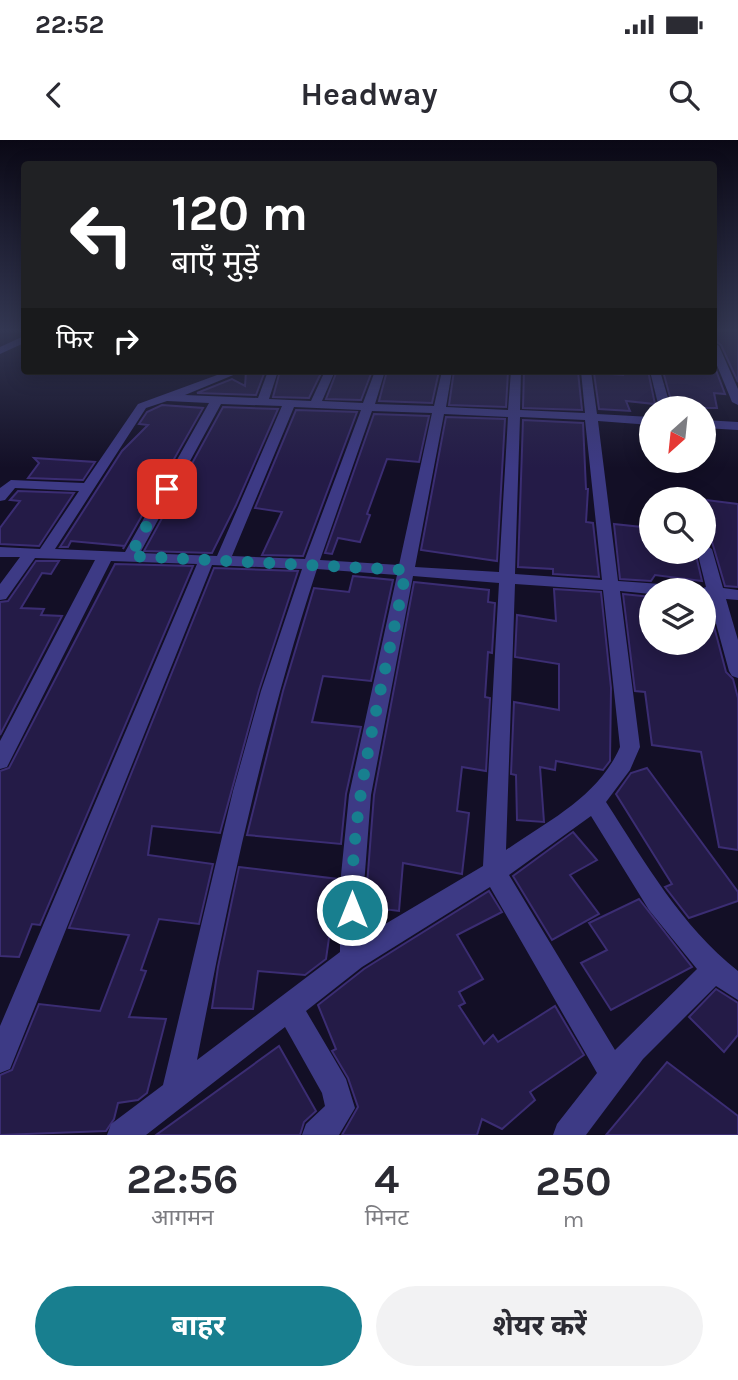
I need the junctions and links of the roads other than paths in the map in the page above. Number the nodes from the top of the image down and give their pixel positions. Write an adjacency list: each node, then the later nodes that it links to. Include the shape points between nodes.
1 (226, 375): 11 (street)
2 (271, 375): 13 (street)
3 (328, 375): 16 (street)
4 (379, 375): 17 (street)
5 (446, 375): 18 (street)
6 (516, 375): 19 (street)
7 (586, 375): 20 (street)
8 (656, 375): 10 (street)
9 (727, 375): 14 (street)
10 (662, 396)
11 (167, 398): 12 (street); 25 (street, via 142,406)
12 (217, 400): 13 (street); 30 (street)
13 (262, 402): 15 (street)
14 (738, 402)
15 (289, 404): 16 (street); 31 (street)
16 (315, 404): 17 (street)
17 (368, 407): 18 (street); 32 (street)
18 (440, 410): 19 (street); 33 (street)
19 (513, 414): 20 (street); 34 (street)
20 (591, 418): 21 (street); 35 (street)
21 (639, 420)
22 (716, 425): 23 (street)
23 (738, 426)
24 (5, 484): 25 (street); 26 (street)
25 (89, 487): 28 (street)
26 (0, 497)
27 (0, 552): 28 (street)
28 (38, 553): 29 (street); 38 (street)
29 (106, 555): 30 (street); 42 (street)
30 (130, 556): 31 (street)
31 (215, 559): 32 (street); 49 (street)
32 (309, 564): 33 (street); 51 (street, via 228,848)
33 (406, 570): 34 (street); 45 (street, via 360,795 353,860)
34 (506, 578): 35 (street); 44 (street)
35 (611, 585): 36 (street); 43 (street, via 629,747 624,764)
36 (639, 587)
37 (716, 593): 39 (street)
38 (0, 595)
39 (738, 595)
40 (716, 607): 41 (street)
41 (738, 671)
42 (0, 761)
43 (594, 802): 44 (street); 46 (street, via 670,917)
44 (494, 872): 45 (street); 50 (street)
45 (353, 958): 48 (street)
46 (714, 970): 47 (street); 50 (street)
47 (738, 987)
48 (289, 1007): 51 (street); 53 (street, via 336,1089 340,1108)
49 (0, 1059)
50 (613, 1074): 54 (street)
51 (176, 1094): 52 (street)
52 (122, 1135)
53 (317, 1135)
54 (568, 1135)

